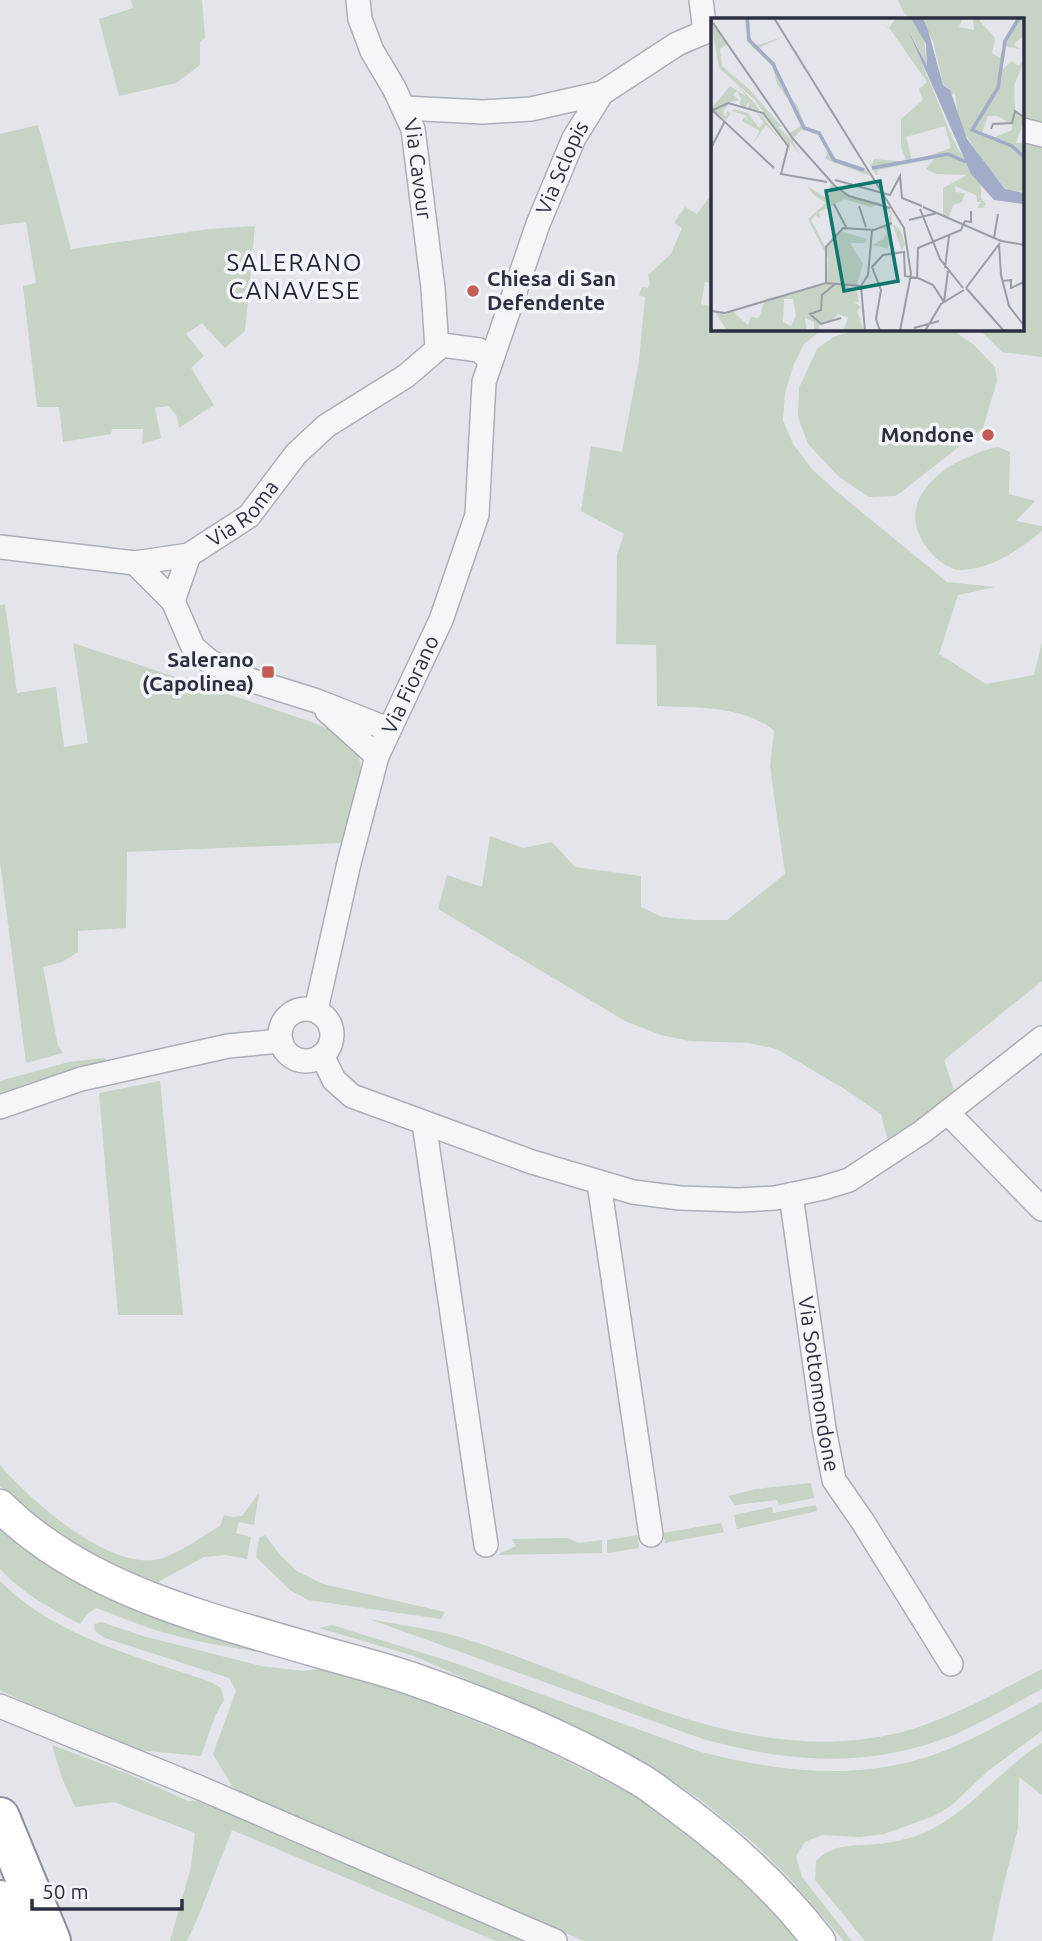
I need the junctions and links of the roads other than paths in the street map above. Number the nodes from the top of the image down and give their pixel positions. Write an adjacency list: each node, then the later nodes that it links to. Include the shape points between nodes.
1 (358, 0): 5 (street, Via Cavour, via 372,51)
2 (701, 0): 3 (street)
3 (709, 34): 4 (street, Via Sclopis, via 677,44)
4 (601, 93): 5 (street, via 531,109); 9 (street, Via Sclopis, via 573,138)
5 (404, 108): 8 (street, Via Cavour, via 413,129)
6 (1024, 130): 7 (street)
7 (1042, 135)
8 (437, 349): 9 (street, via 442,345 479,350); 11 (street, Via Roma, via 406,376 326,426 296,454 249,516)
9 (491, 361): 15 (street, Via Fiorano, via 484,382 477,515 441,620)
10 (0, 547): 12 (street, Via Roma)
11 (189, 555): 12 (street, Via Roma); 13 (street)
12 (135, 563): 13 (street)
13 (173, 601): 14 (street, via 193,647 209,661 247,679)
14 (317, 701): 15 (street); 16 (street)
15 (388, 729): 16 (street, Via Fiorano)
16 (377, 756): 17 (street, Via Fiorano)
17 (316, 1010): 19 (street, via 304,1008 285,1019); 20 (street, via 328,1020 333,1035)
18 (1042, 1038): 22 (street)
19 (281, 1041): 20 (street, via 298,1059); 21 (street, via 228,1046 81,1079)
20 (322, 1055): 23 (street, via 334,1080 352,1096)
21 (6, 1107)
22 (948, 1113): 25 (street, via 849,1180); 26 (street)
23 (424, 1123): 24 (street); 29 (street)
24 (599, 1183): 25 (street, via 680,1198 740,1200); 28 (street)
25 (791, 1195): 30 (street, Via Sottomondone, via 834,1480)
26 (1042, 1209)
27 (0, 1506): 37 (main road, via 66,1558 145,1597 421,1681 546,1731 640,1780 700,1823 758,1874)
28 (651, 1535)
29 (486, 1545)
30 (951, 1664)
31 (0, 1706): 36 (street)
32 (0, 1817): 35 (highway)
33 (0, 1900): 34 (highway)
34 (17, 1941)
35 (51, 1941)
36 (555, 1941)
37 (819, 1941)

